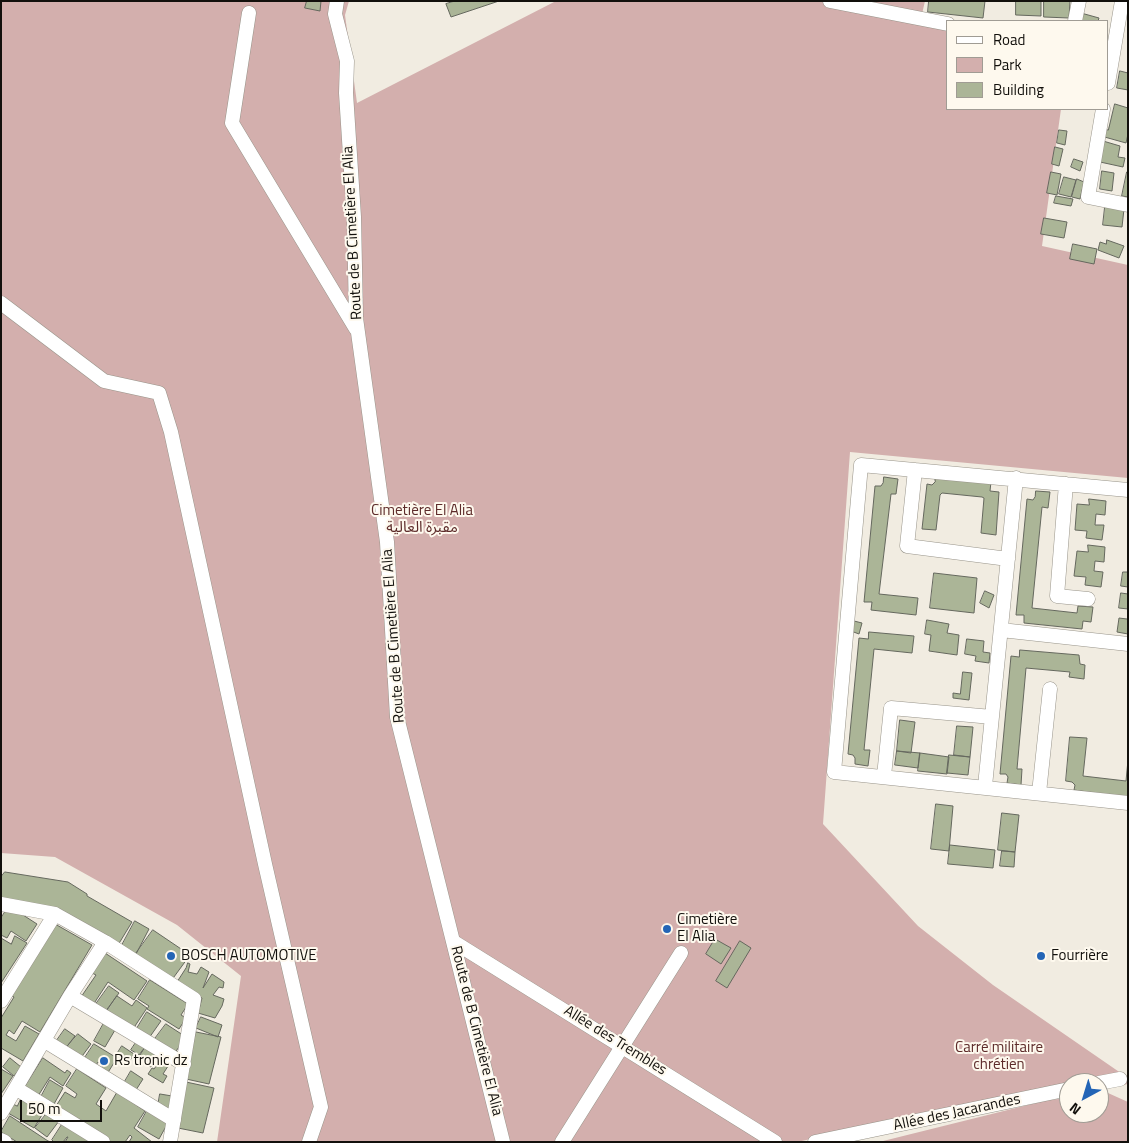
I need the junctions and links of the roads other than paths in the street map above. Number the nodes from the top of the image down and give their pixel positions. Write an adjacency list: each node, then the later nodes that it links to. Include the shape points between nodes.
1 (338, 1): 12 (street, Route de B Cimetière El Alia, via 335,14 347,61)
2 (830, 1): 7 (street)
3 (1079, 1): 6 (street)
4 (1122, 1): 8 (street)
5 (249, 13): 12 (street, via 232,123)
6 (1075, 20)
7 (946, 24)
8 (1109, 77)
9 (1103, 110): 10 (street, via 1088,197)
10 (1128, 205)
11 (1, 303): 47 (street, via 104,381 159,394 171,432 321,1107)
12 (358, 333): 30 (street, Route de B Cimetière El Alia, via 387,542 397,717)
13 (915, 470): 14 (street); 17 (street, via 907,546); 23 (street, via 861,465 834,772)
14 (1016, 478): 15 (street); 17 (street)
15 (1066, 484): 16 (street); 18 (street, via 1057,596)
16 (1128, 490)
17 (1008, 559): 19 (street)
18 (1088, 599)
19 (1001, 630): 20 (street); 22 (street)
20 (1128, 644)
21 (1050, 688): 25 (street)
22 (992, 717): 23 (street, via 891,708); 24 (street)
23 (884, 776): 24 (street)
24 (985, 786): 25 (street)
25 (1039, 793): 26 (street)
26 (1128, 803)
27 (1, 904): 28 (street)
28 (55, 914): 29 (street); 33 (street)
29 (105, 942): 32 (street); 36 (street, via 194,999)
30 (454, 942): 35 (street, Allée des Trembles); 48 (street, Route de B Cimetière El Alia)
31 (681, 953): 35 (street)
32 (70, 996): 34 (street); 36 (street)
33 (1, 1001)
34 (45, 1041): 39 (street); 42 (street)
35 (622, 1046): 49 (street); 50 (street, Allée des Trembles)
36 (184, 1064): 42 (street)
37 (1120, 1079): 38 (street)
38 (1109, 1081)
39 (17, 1088): 41 (street); 45 (street)
40 (1059, 1091): 51 (street, Allée des Jacarandes)
41 (1, 1113)
42 (174, 1120): 46 (street)
43 (1, 1140): 44 (street)
44 (5, 1142)
45 (103, 1142)
46 (170, 1142)
47 (309, 1142)
48 (503, 1142)
49 (562, 1142)
50 (775, 1142)
51 (815, 1142)

